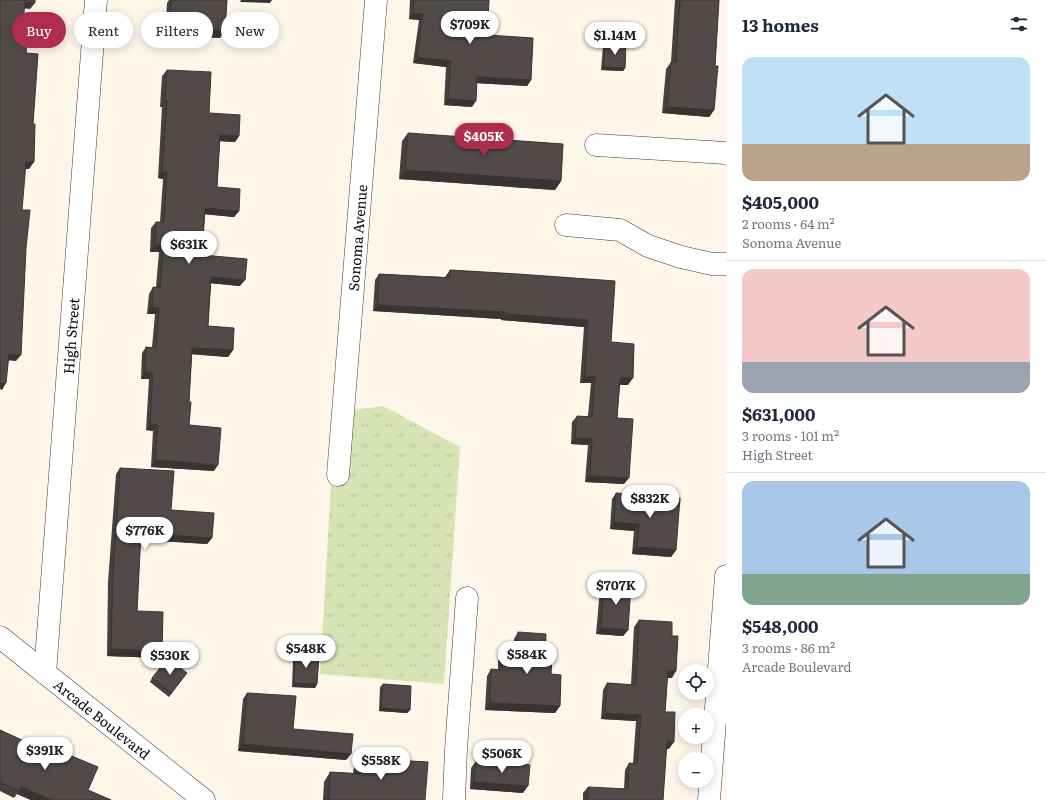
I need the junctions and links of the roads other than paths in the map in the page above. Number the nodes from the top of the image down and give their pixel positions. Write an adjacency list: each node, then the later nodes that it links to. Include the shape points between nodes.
1 (96, 0): 11 (street, High Street)
2 (376, 0): 7 (street, Sonoma Avenue)
3 (596, 145): 4 (street)
4 (726, 153)
5 (566, 225): 6 (street, via 620,230 648,246 681,257 712,264)
6 (726, 264)
7 (338, 476)
8 (726, 588): 14 (street)
9 (467, 598): 13 (street)
10 (0, 637): 11 (street, Arcade Boulevard)
11 (45, 673): 12 (street, Arcade Boulevard)
12 (196, 797)
13 (454, 800)
14 (709, 800)

